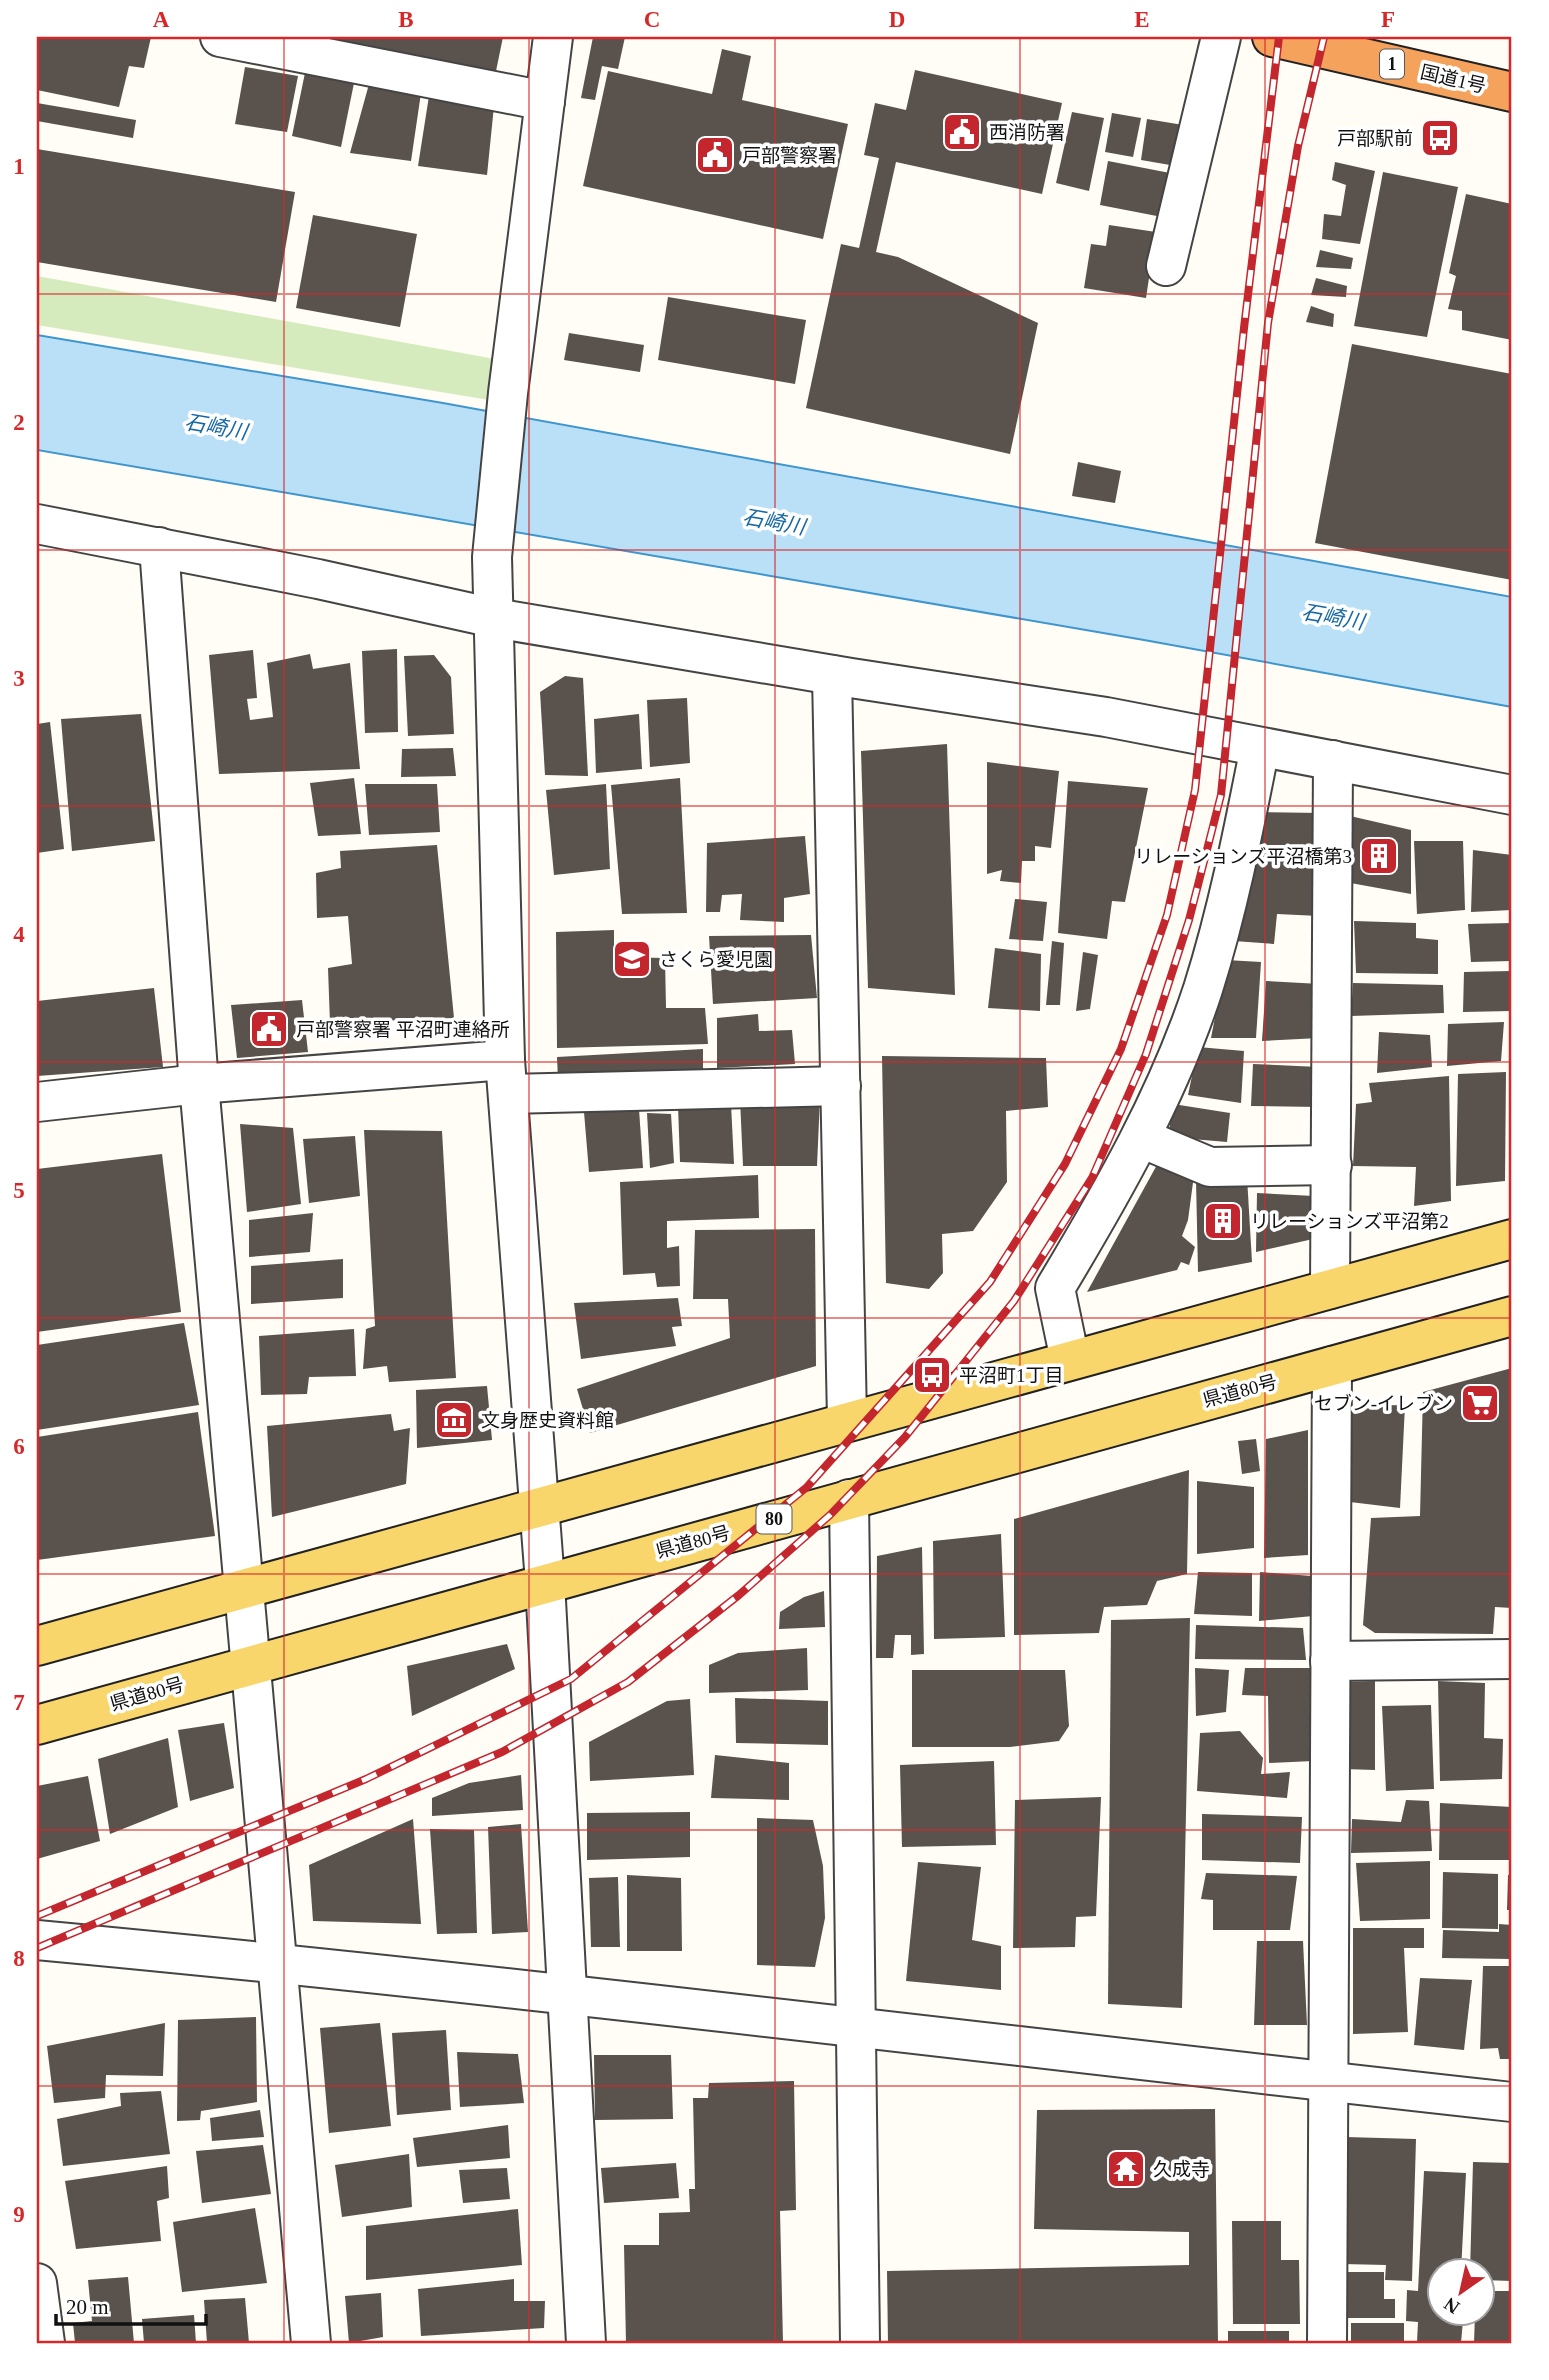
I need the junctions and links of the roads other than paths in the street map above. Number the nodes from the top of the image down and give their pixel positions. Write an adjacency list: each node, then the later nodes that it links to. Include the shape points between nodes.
1 (220, 37): 6 (street)
2 (552, 37): 6 (street)
3 (1220, 37): 7 (street)
4 (1272, 37): 5 (highway, 国道1号 / 1)
5 (1512, 92)
6 (545, 101): 10 (street, via 508,393 492,557)
7 (1166, 266)
8 (37, 524): 9 (street)
9 (159, 547): 10 (street); 16 (street)
10 (494, 618): 11 (street); 15 (street)
11 (832, 675): 12 (street, via 1106,717); 17 (street)
12 (1260, 747): 13 (street); 19 (street, via 1203,990)
13 (1333, 760): 14 (street); 20 (street)
14 (1512, 795)
15 (507, 1077): 16 (street); 17 (street); 28 (street)
16 (199, 1084): 18 (street); 30 (street)
17 (841, 1086): 26 (street)
18 (37, 1102)
19 (1140, 1138): 20 (street, via 1210,1167); 24 (street, via 1055,1288)
20 (1332, 1165): 22 (street)
21 (1512, 1239): 22 (main road)
22 (1330, 1289): 24 (main road)
23 (1512, 1316): 25 (main road, 県道80号 / 80)
24 (1070, 1360): 26 (main road)
25 (1332, 1366): 27 (main road, 県道80号 / 80); 33 (street)
26 (847, 1420): 28 (main road)
27 (849, 1499): 29 (main road, 県道80号 / 80); 39 (street)
28 (540, 1505): 29 (street); 30 (main road)
29 (545, 1582): 34 (main road, 県道80号 / 80); 38 (street)
30 (244, 1588): 31 (main road); 34 (street)
31 (37, 1646)
32 (1512, 1659): 33 (street)
33 (1330, 1661): 40 (street)
34 (253, 1664): 35 (main road, 県道80号 / 80); 37 (street)
35 (37, 1725)
36 (37, 1940): 37 (street)
37 (276, 1962): 38 (street); 44 (street)
38 (568, 1995): 39 (street); 45 (street)
39 (856, 2025): 40 (street); 46 (street)
40 (1327, 2082): 41 (street); 47 (street)
41 (1512, 2102)
42 (37, 2283): 43 (street)
43 (45, 2343)
44 (311, 2343)
45 (586, 2343)
46 (860, 2343)
47 (1327, 2343)

